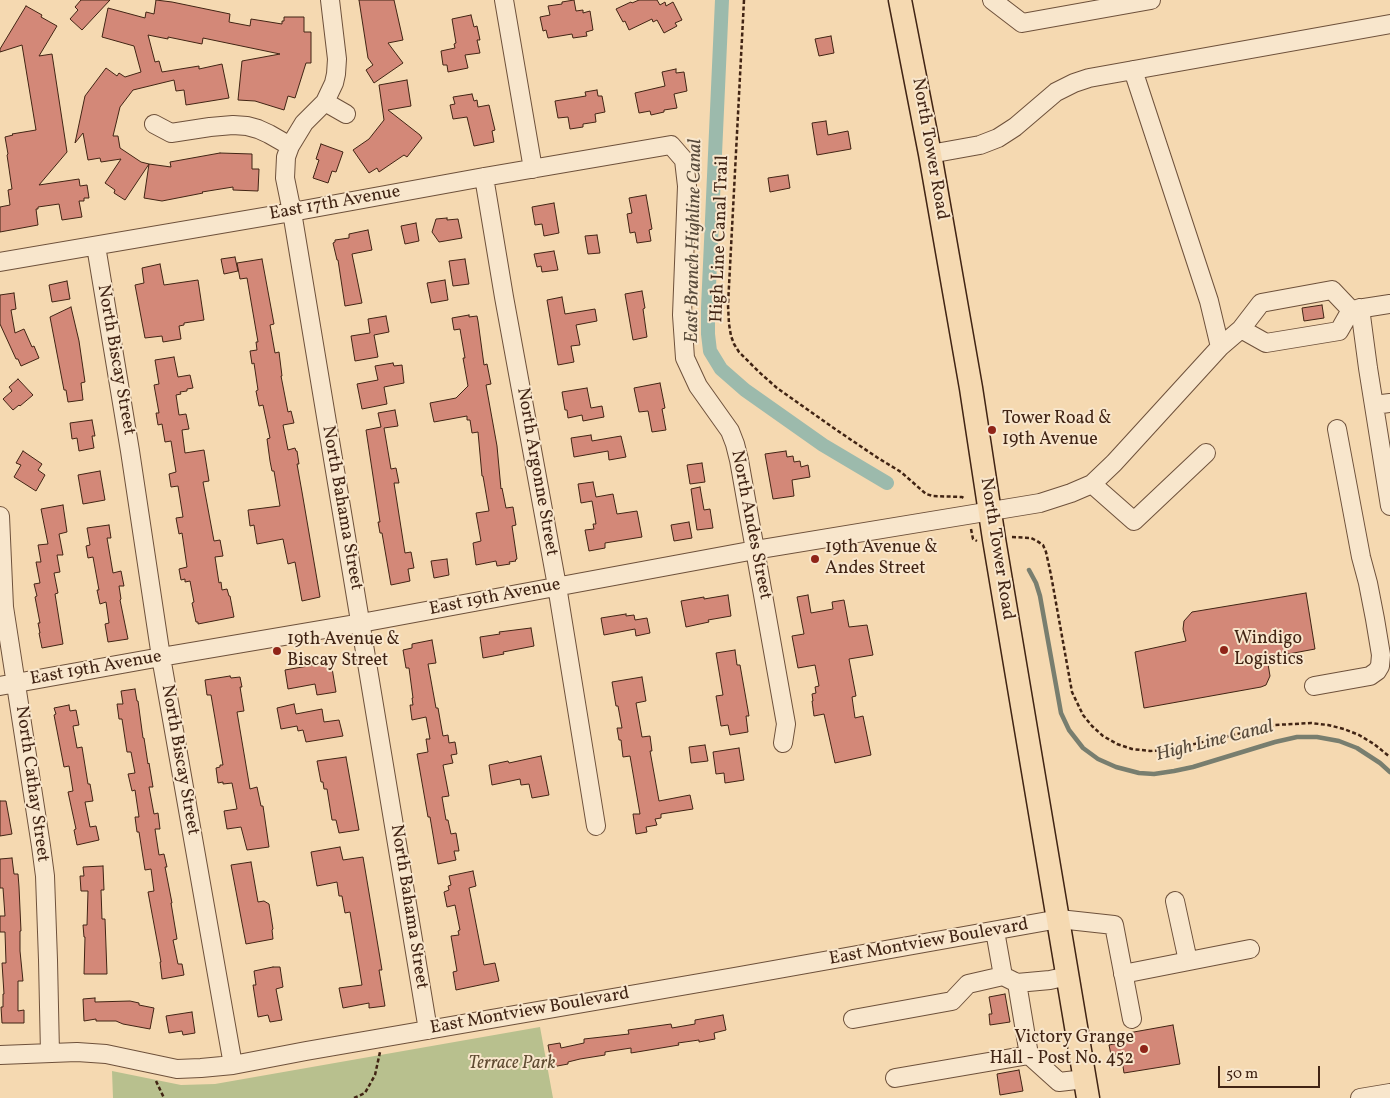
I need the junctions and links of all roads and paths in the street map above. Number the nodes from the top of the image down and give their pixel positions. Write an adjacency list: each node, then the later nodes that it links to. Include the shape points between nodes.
1 (330, 0): 9 (street, North Bahama Street, via 337,59 334,83)
2 (504, 0): 15 (street)
3 (744, 0): 28 (path, High Line Canal Trail, via 728,305 734,344 777,388 901,472 926,494)
4 (900, 0): 14 (main road, North Tower Road)
5 (992, 0): 6 (street, via 1022,23)
6 (1152, 0)
7 (1390, 24): 8 (street)
8 (1133, 70): 14 (street, via 1088,78 1056,92 1015,128 998,138 980,145); 23 (street, via 1209,301)
9 (325, 102): 10 (street); 13 (street, North Bahama Street, via 304,124)
10 (346, 114)
11 (154, 124): 13 (street, via 171,133 247,126)
12 (671, 145): 15 (street, East 17th Avenue); 33 (street, North Andes Street, via 684,160 687,186 682,315 685,358 698,386 730,431 735,444)
13 (290, 146): 17 (street, North Bahama Street, via 285,178)
14 (930, 154): 30 (main road, North Tower Road)
15 (534, 169): 16 (street, East 17th Avenue)
16 (484, 177): 17 (street, East 17th Avenue); 34 (street, North Argonne Street)
17 (292, 212): 18 (street, East 17th Avenue); 35 (street, North Bahama Street)
18 (96, 246): 19 (street, East 17th Avenue); 36 (street, North Biscay Street)
19 (0, 262)
20 (1390, 304): 21 (street)
21 (1356, 309): 22 (street, via 1339,331 1266,343); 22 (street, via 1332,290 1261,303); 24 (street)
22 (1241, 329): 23 (street)
23 (1220, 347): 27 (street)
24 (1382, 404): 29 (street)
25 (1337, 429): 38 (street, via 1381,655 1380,666 1370,676)
26 (1206, 453): 27 (street, via 1134,521)
27 (1092, 484): 30 (street, East 19th Avenue, via 1040,503)
28 (965, 499)
29 (1390, 506)
30 (990, 511): 33 (street, East 19th Avenue); 43 (main road, North Tower Road)
31 (0, 516): 37 (street, North Cathay Street)
32 (1013, 537): 40 (path, via 1031,538 1043,545 1072,692 1092,726 1117,744 1132,749 1169,750 1275,725 1311,722 1344,729 1374,744)
33 (755, 550): 34 (street, East 19th Avenue); 39 (street, North Andes Street, via 786,724)
34 (557, 586): 35 (street, East 19th Avenue); 41 (street, North Argonne Street)
35 (361, 623): 36 (street, East 19th Avenue); 52 (street, North Bahama Street)
36 (161, 657): 37 (street, East 19th Avenue); 57 (street, North Biscay Street)
37 (8, 685): 54 (street, North Cathay Street, via 45,876)
38 (1314, 686)
39 (783, 743)
40 (1390, 757)
41 (596, 826)
42 (1176, 901): 46 (street)
43 (1058, 919): 44 (street, East Montview Boulevard); 47 (street, East Montview Boulevard, via 1114,925); 48 (main road, North Tower Road)
44 (995, 931): 49 (street); 52 (street, East Montview Boulevard)
45 (1250, 949): 46 (street)
46 (1188, 961): 47 (street)
47 (1123, 974): 51 (street)
48 (1068, 976): 49 (street, via 1050,980); 59 (main road, North Tower Road)
49 (1010, 979): 50 (street, via 968,984 952,1001); 56 (street)
50 (853, 1019)
51 (1132, 1019)
52 (428, 1030): 53 (street, East Montview Boulevard)
53 (382, 1038): 57 (street, East Montview Boulevard); 60 (path, via 375,1075)
54 (50, 1053): 55 (street, East Montview Boulevard); 57 (street, East Montview Boulevard, via 92,1052 177,1068)
55 (0, 1055)
56 (1029, 1055): 58 (street); 59 (street, via 1059,1082)
57 (233, 1065)
58 (895, 1078)
59 (1086, 1088)
60 (365, 1093): 62 (path); 63 (path)
61 (1390, 1093): 64 (street)
62 (354, 1098)
63 (366, 1098)
64 (1360, 1098)

